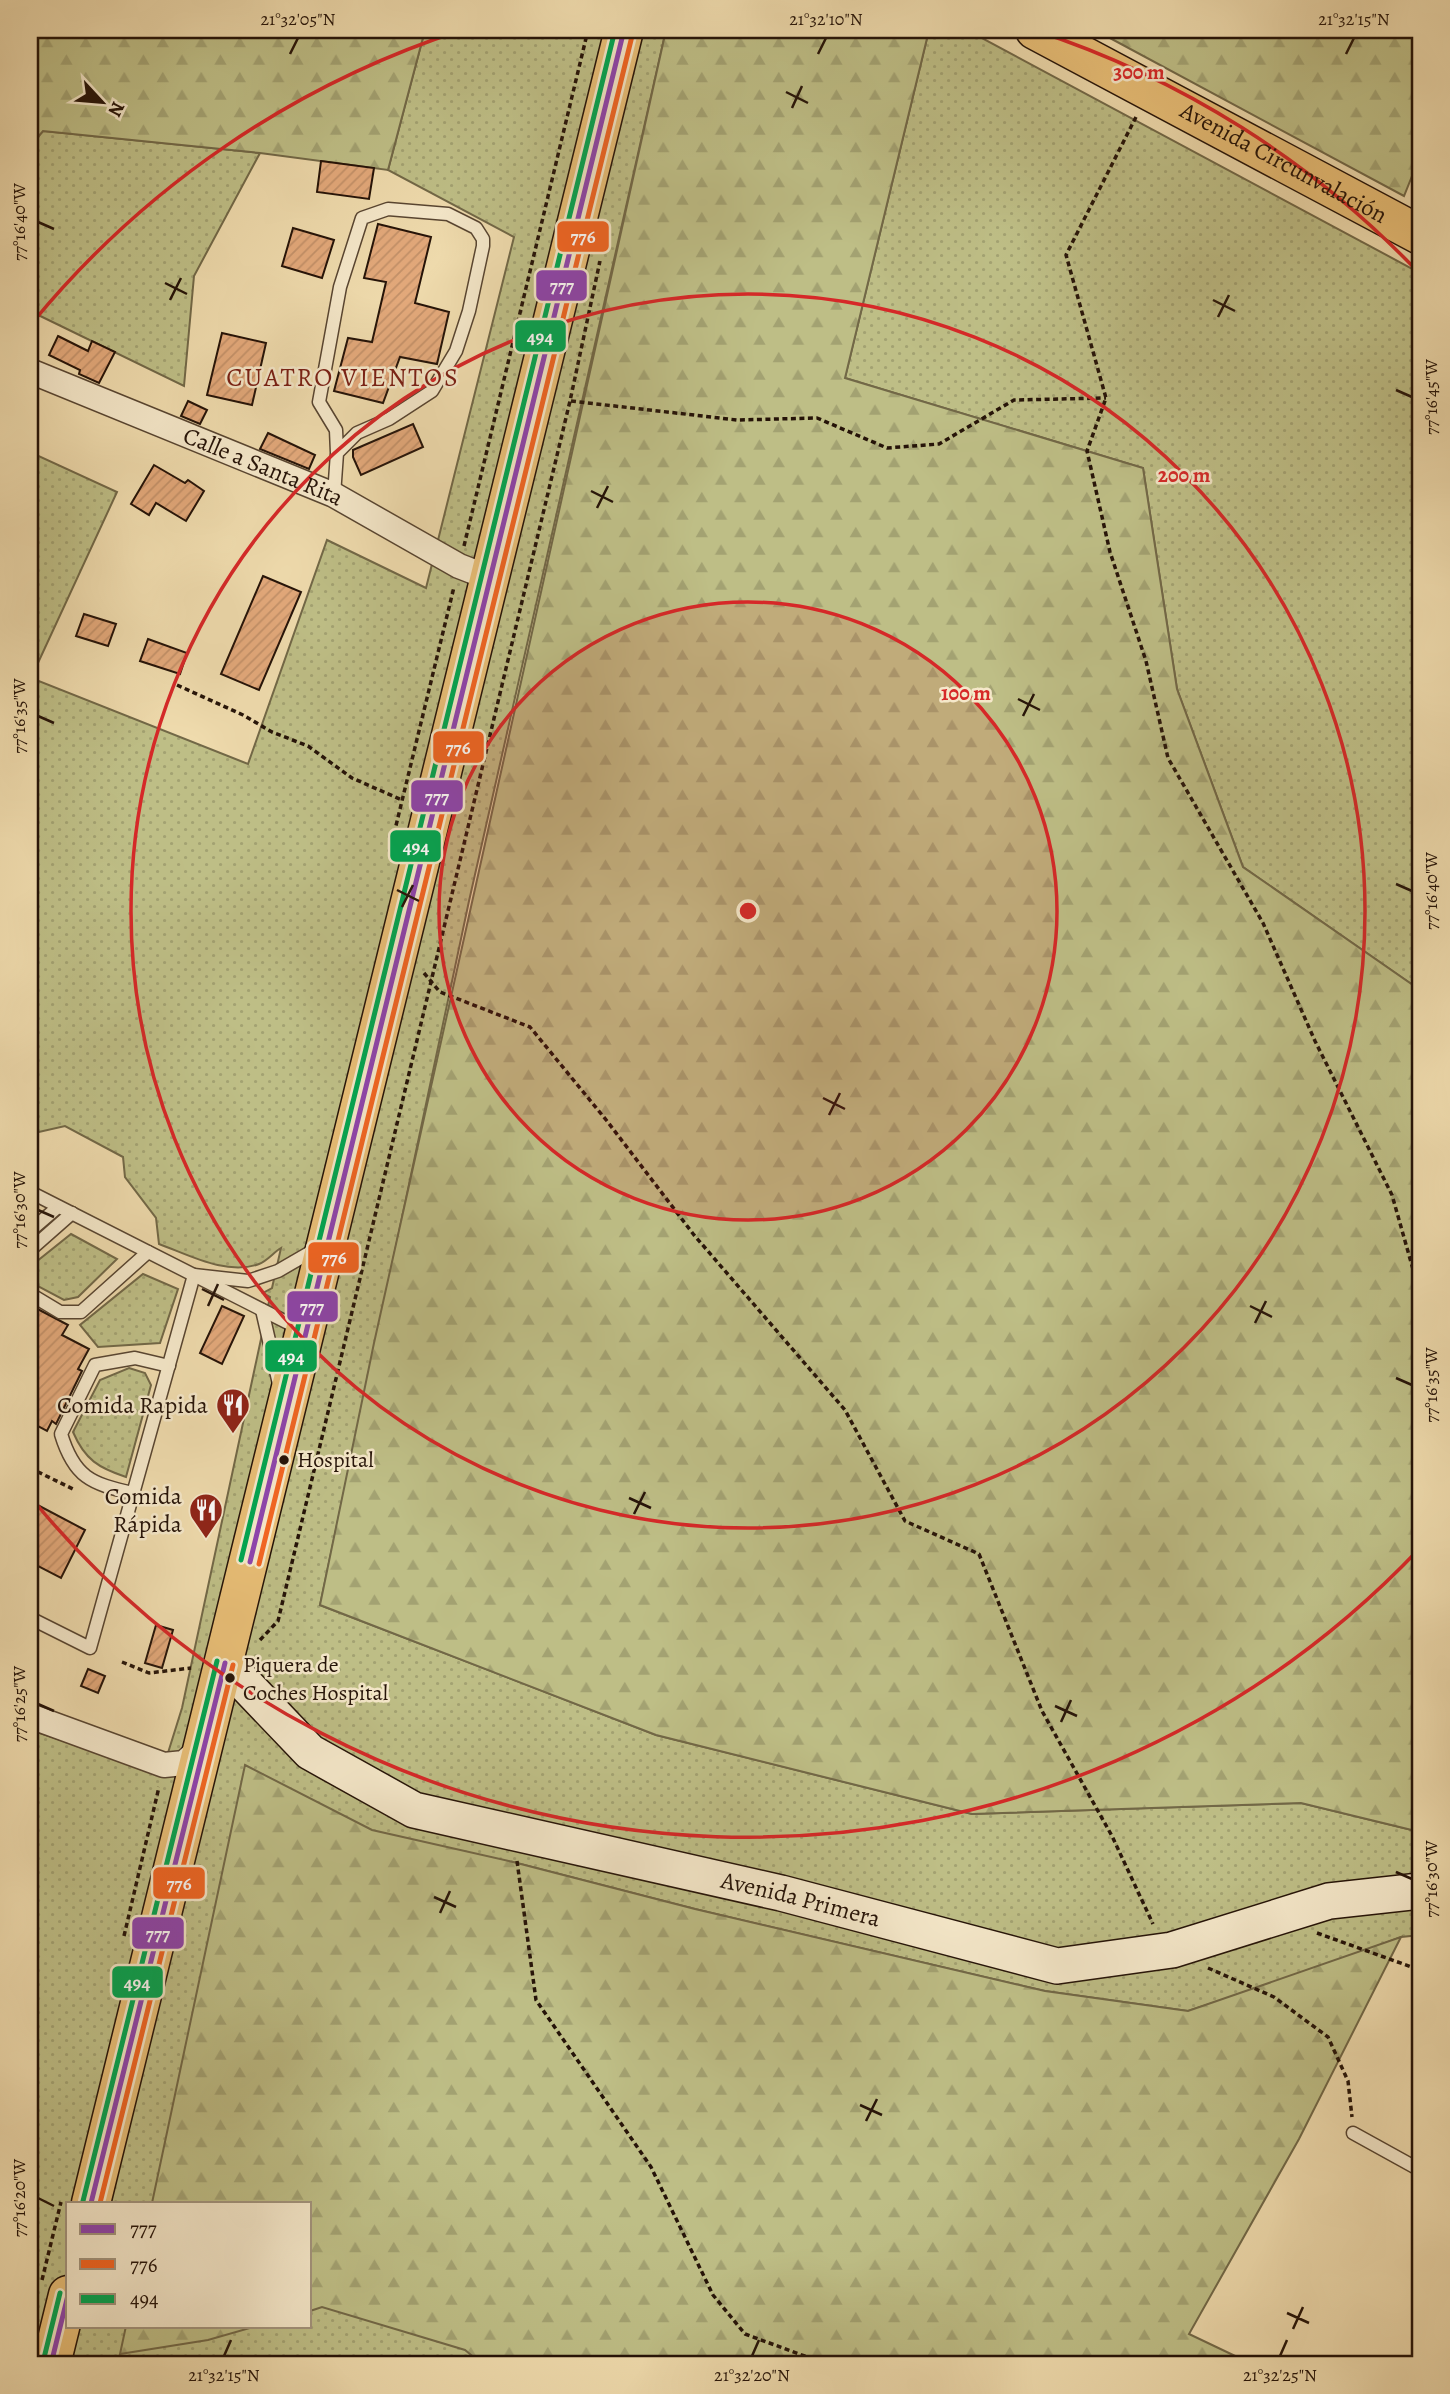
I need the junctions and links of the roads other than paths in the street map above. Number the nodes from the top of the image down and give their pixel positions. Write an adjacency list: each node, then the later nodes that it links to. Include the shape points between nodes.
1 (624, 30): 7 (highway, via 552,399)
2 (1035, 30): 3 (highway, Avenida Circunvalación)
3 (1420, 235)
4 (30, 371): 6 (street, Calle a Santa Rita)
5 (337, 453): 5 (lane, via 357,433 389,419 432,390 457,351 483,246 476,228 448,214 388,209 362,218 340,287 319,402 336,430); 6 (lane)
6 (334, 495): 7 (street, Calle a Santa Rita)
7 (475, 572): 8 (highway, via 418,804 401,945)
8 (345, 1172): 13 (highway); 24 (lane, via 346,1221)
9 (30, 1192): 10 (lane)
10 (58, 1207): 11 (lane); 12 (lane)
11 (72, 1213): 14 (lane); 15 (lane)
12 (30, 1231)
13 (328, 1242): 16 (lane, via 278,1271 248,1281); 19 (highway)
14 (30, 1250)
15 (148, 1252): 16 (lane); 17 (lane, via 81,1312 60,1312)
16 (194, 1275): 18 (lane); 20 (lane)
17 (30, 1294)
18 (262, 1310): 19 (lane); 21 (lane)
19 (306, 1332): 22 (highway)
20 (169, 1366): 23 (lane); 23 (lane, via 135,1358 96,1365 61,1434 68,1458 79,1473)
21 (277, 1377): 22 (lane); 26 (lane, via 226,1600)
22 (286, 1415): 26 (highway)
23 (133, 1493): 25 (lane, via 90,1648)
24 (264, 1572)
25 (30, 1618)
26 (236, 1658): 28 (highway); 29 (main road, Avenida Primera, via 310,1752 414,1810 781,1893 1058,1966 1329,1901)
27 (30, 1716): 28 (street, via 164,1765 184,1763)
28 (203, 1746): 32 (highway)
29 (1420, 1891)
30 (1353, 2133): 31 (lane)
31 (1420, 2169)
32 (91, 2202)
33 (66, 2303): 34 (highway)
34 (51, 2364)

